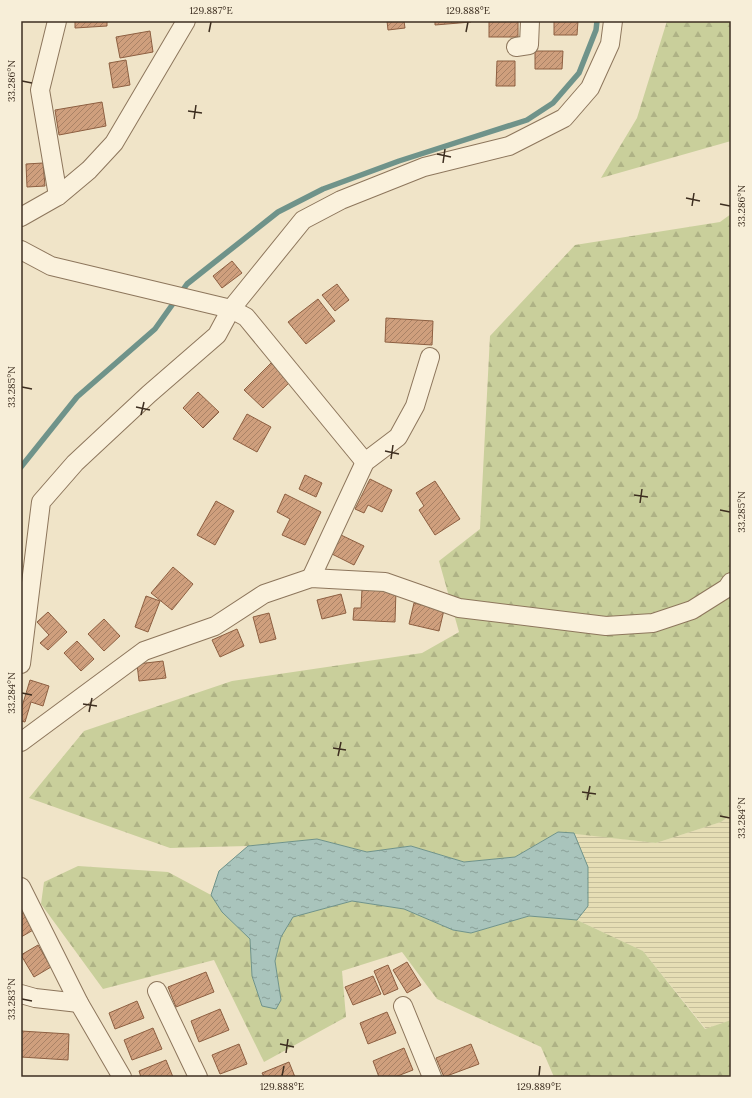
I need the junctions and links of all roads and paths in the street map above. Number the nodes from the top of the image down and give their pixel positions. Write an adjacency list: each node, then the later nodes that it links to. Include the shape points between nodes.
1 (57, 21): 6 (street, via 40,90)
2 (186, 21): 6 (street, via 114,143 89,170)
3 (530, 21): 5 (street, via 529,45)
4 (613, 21): 9 (street, via 610,44 590,88 564,118 509,146 424,167 341,200 303,220)
5 (516, 47)
6 (58, 196): 7 (street)
7 (21, 216)
8 (21, 250): 9 (street, via 51,266)
9 (231, 309): 11 (street, via 246,317); 14 (street, via 217,335 75,463 41,502)
10 (430, 357): 11 (street, via 415,406 398,437)
11 (365, 462): 12 (street)
12 (311, 578): 13 (street, via 385,582 459,608 606,626 653,623 692,610 727,588); 15 (street, via 264,594 215,626 144,651)
13 (731, 582)
14 (21, 664)
15 (21, 742)
16 (21, 887): 19 (street)
17 (157, 991): 22 (street)
18 (21, 994): 19 (street)
19 (79, 1003): 21 (street)
20 (403, 1006): 23 (street)
21 (122, 1077)
22 (198, 1077)
23 (432, 1077)

